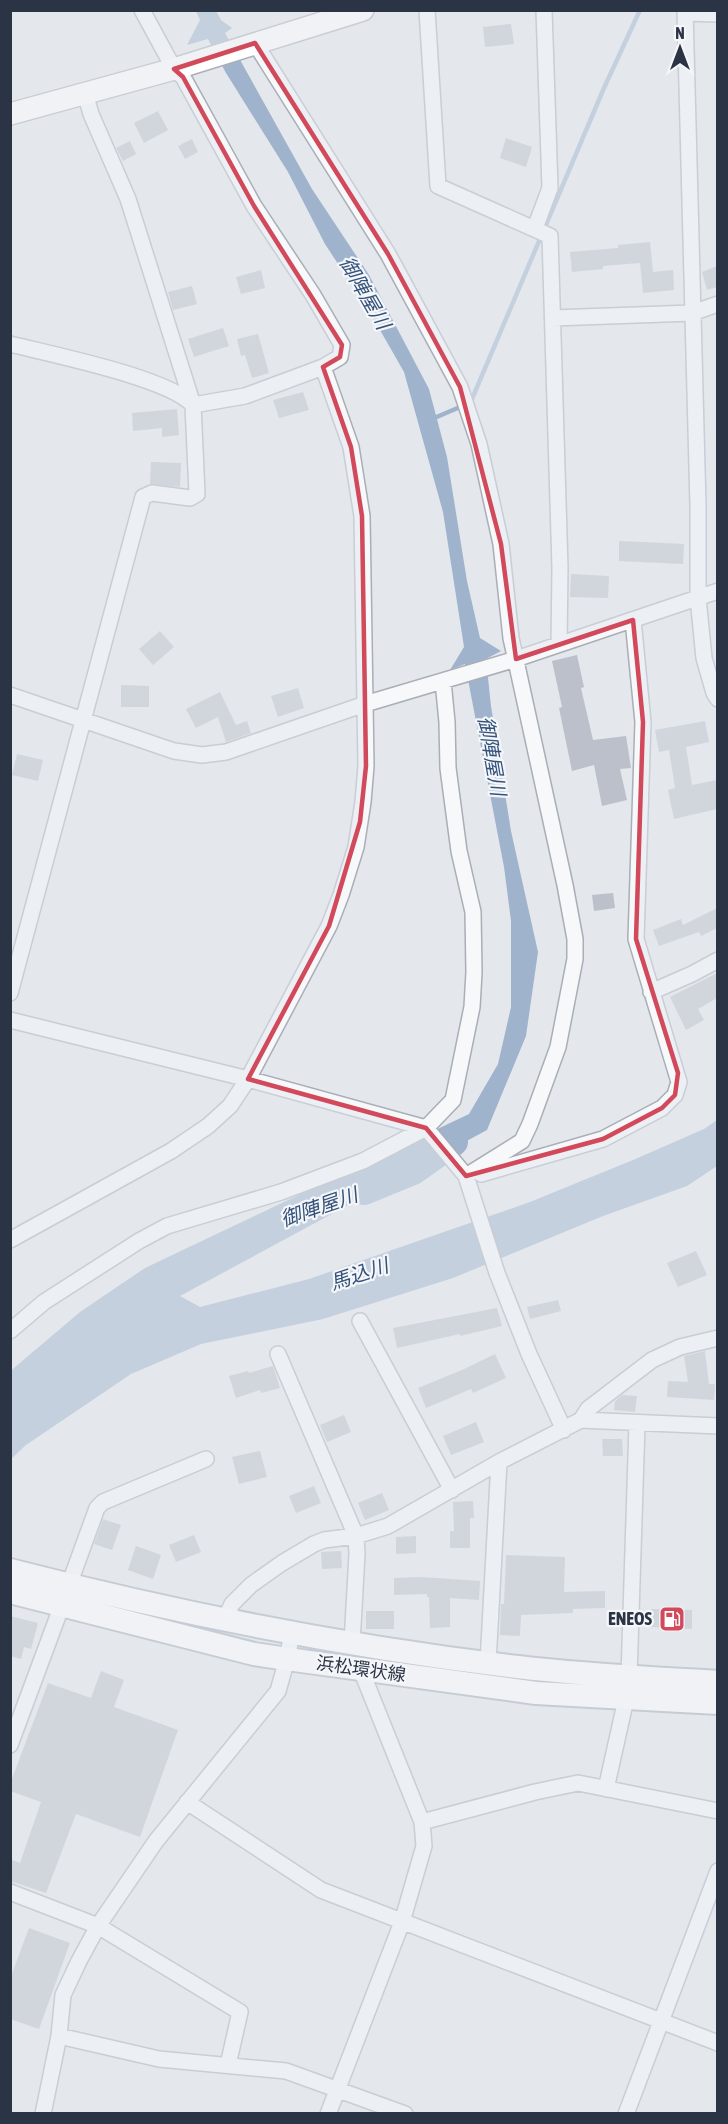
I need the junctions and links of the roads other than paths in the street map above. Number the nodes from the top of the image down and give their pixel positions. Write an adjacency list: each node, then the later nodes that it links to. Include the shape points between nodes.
1 (142, 10): 8 (street)
2 (363, 10): 7 (street)
3 (427, 10): 11 (street, via 438,186)
4 (543, 10): 11 (street, via 550,189)
5 (685, 12): 6 (street); 13 (street)
6 (717, 14)
7 (253, 44): 8 (street); 22 (street, via 388,254 460,387 479,444 501,544)
8 (182, 67): 9 (street); 16 (street, via 183,77 254,206 314,295 342,345 340,357)
9 (85, 93): 10 (street); 17 (street, via 128,199)
10 (10, 114)
11 (535, 228): 14 (street, via 550,236)
12 (717, 304): 13 (street)
13 (692, 313): 14 (street); 19 (street)
14 (553, 318): 21 (street)
15 (10, 344): 17 (street, via 137,377 181,395)
16 (323, 367): 17 (street, via 245,396); 26 (street, via 351,447 362,516)
17 (193, 405): 27 (street, via 196,494 190,498 152,493 143,497)
18 (717, 591): 19 (street)
19 (698, 598): 20 (street); 25 (street, via 704,658)
20 (633, 620): 21 (street); 29 (street, via 643,722 636,939)
21 (560, 644): 22 (street)
22 (512, 660): 23 (street); 34 (street, via 566,885 575,959 558,1047 522,1141)
23 (446, 680): 26 (street); 33 (street, via 448,768 459,851 473,912 474,972 472,1007 453,1100)
24 (10, 695): 27 (street)
25 (717, 699)
26 (365, 704): 27 (street, via 209,755 174,751); 32 (street, via 363,802 350,868 329,926)
27 (83, 719): 30 (street)
28 (717, 960): 29 (street)
29 (651, 992): 34 (street, via 678,1073 680,1082 675,1095 662,1108 603,1140 482,1174)
30 (10, 993)
31 (10, 1020): 32 (street)
32 (248, 1079): 33 (street); 35 (street, via 230,1106 181,1145)
33 (426, 1128): 34 (street); 37 (street, via 341,1171 167,1226 82,1276)
34 (468, 1182): 43 (street, via 496,1273)
35 (10, 1240)
36 (360, 1321): 46 (street)
37 (10, 1331)
38 (717, 1338): 40 (street, via 680,1347 652,1360 588,1409)
39 (278, 1354): 47 (street)
40 (581, 1420): 41 (street); 43 (street)
41 (637, 1424): 42 (street); 58 (street)
42 (717, 1426)
43 (564, 1430): 45 (street)
44 (206, 1459): 50 (street, via 103,1502 97,1508)
45 (499, 1462): 46 (street); 55 (street)
46 (452, 1490): 47 (street, via 388,1526)
47 (356, 1536): 51 (street, via 324,1540 282,1563 251,1585 232,1604); 53 (street)
48 (10, 1570): 50 (main road, 浜松環状線)
49 (10, 1592): 50 (main road, 浜松環状線)
50 (65, 1595): 51 (main road, 浜松環状線); 54 (main road, 浜松環状線, via 254,1654); 60 (street)
51 (225, 1619): 52 (main road, 浜松環状線)
52 (292, 1633): 53 (main road, 浜松環状線); 54 (street)
53 (352, 1642): 55 (main road, 浜松環状線)
54 (287, 1659): 56 (main road, 浜松環状線); 62 (street, via 278,1690)
55 (488, 1663): 58 (main road, 浜松環状線)
56 (361, 1670): 58 (main road, 浜松環状線, via 536,1693); 64 (street)
57 (717, 1682): 58 (main road, 浜松環状線)
58 (628, 1688): 59 (main road, 浜松環状線); 61 (street)
59 (717, 1703)
60 (10, 1745)
61 (606, 1790): 63 (street); 64 (street, via 578,1783)
62 (188, 1802): 67 (street, via 321,1890); 68 (street)
63 (717, 1811)
64 (422, 1822): 67 (street, via 424,1846)
65 (717, 1871): 69 (street)
66 (10, 1892): 68 (street)
67 (402, 1922): 69 (street); 73 (street)
68 (98, 1926): 70 (street, via 63,1995); 72 (street, via 240,2012)
69 (661, 2022): 71 (street); 77 (street)
70 (59, 2036): 72 (street, via 159,2059); 74 (street)
71 (717, 2043)
72 (228, 2065): 73 (street, via 286,2071)
73 (338, 2088): 75 (street); 76 (street)
74 (43, 2114)
75 (328, 2114)
76 (405, 2114)
77 (626, 2114)

